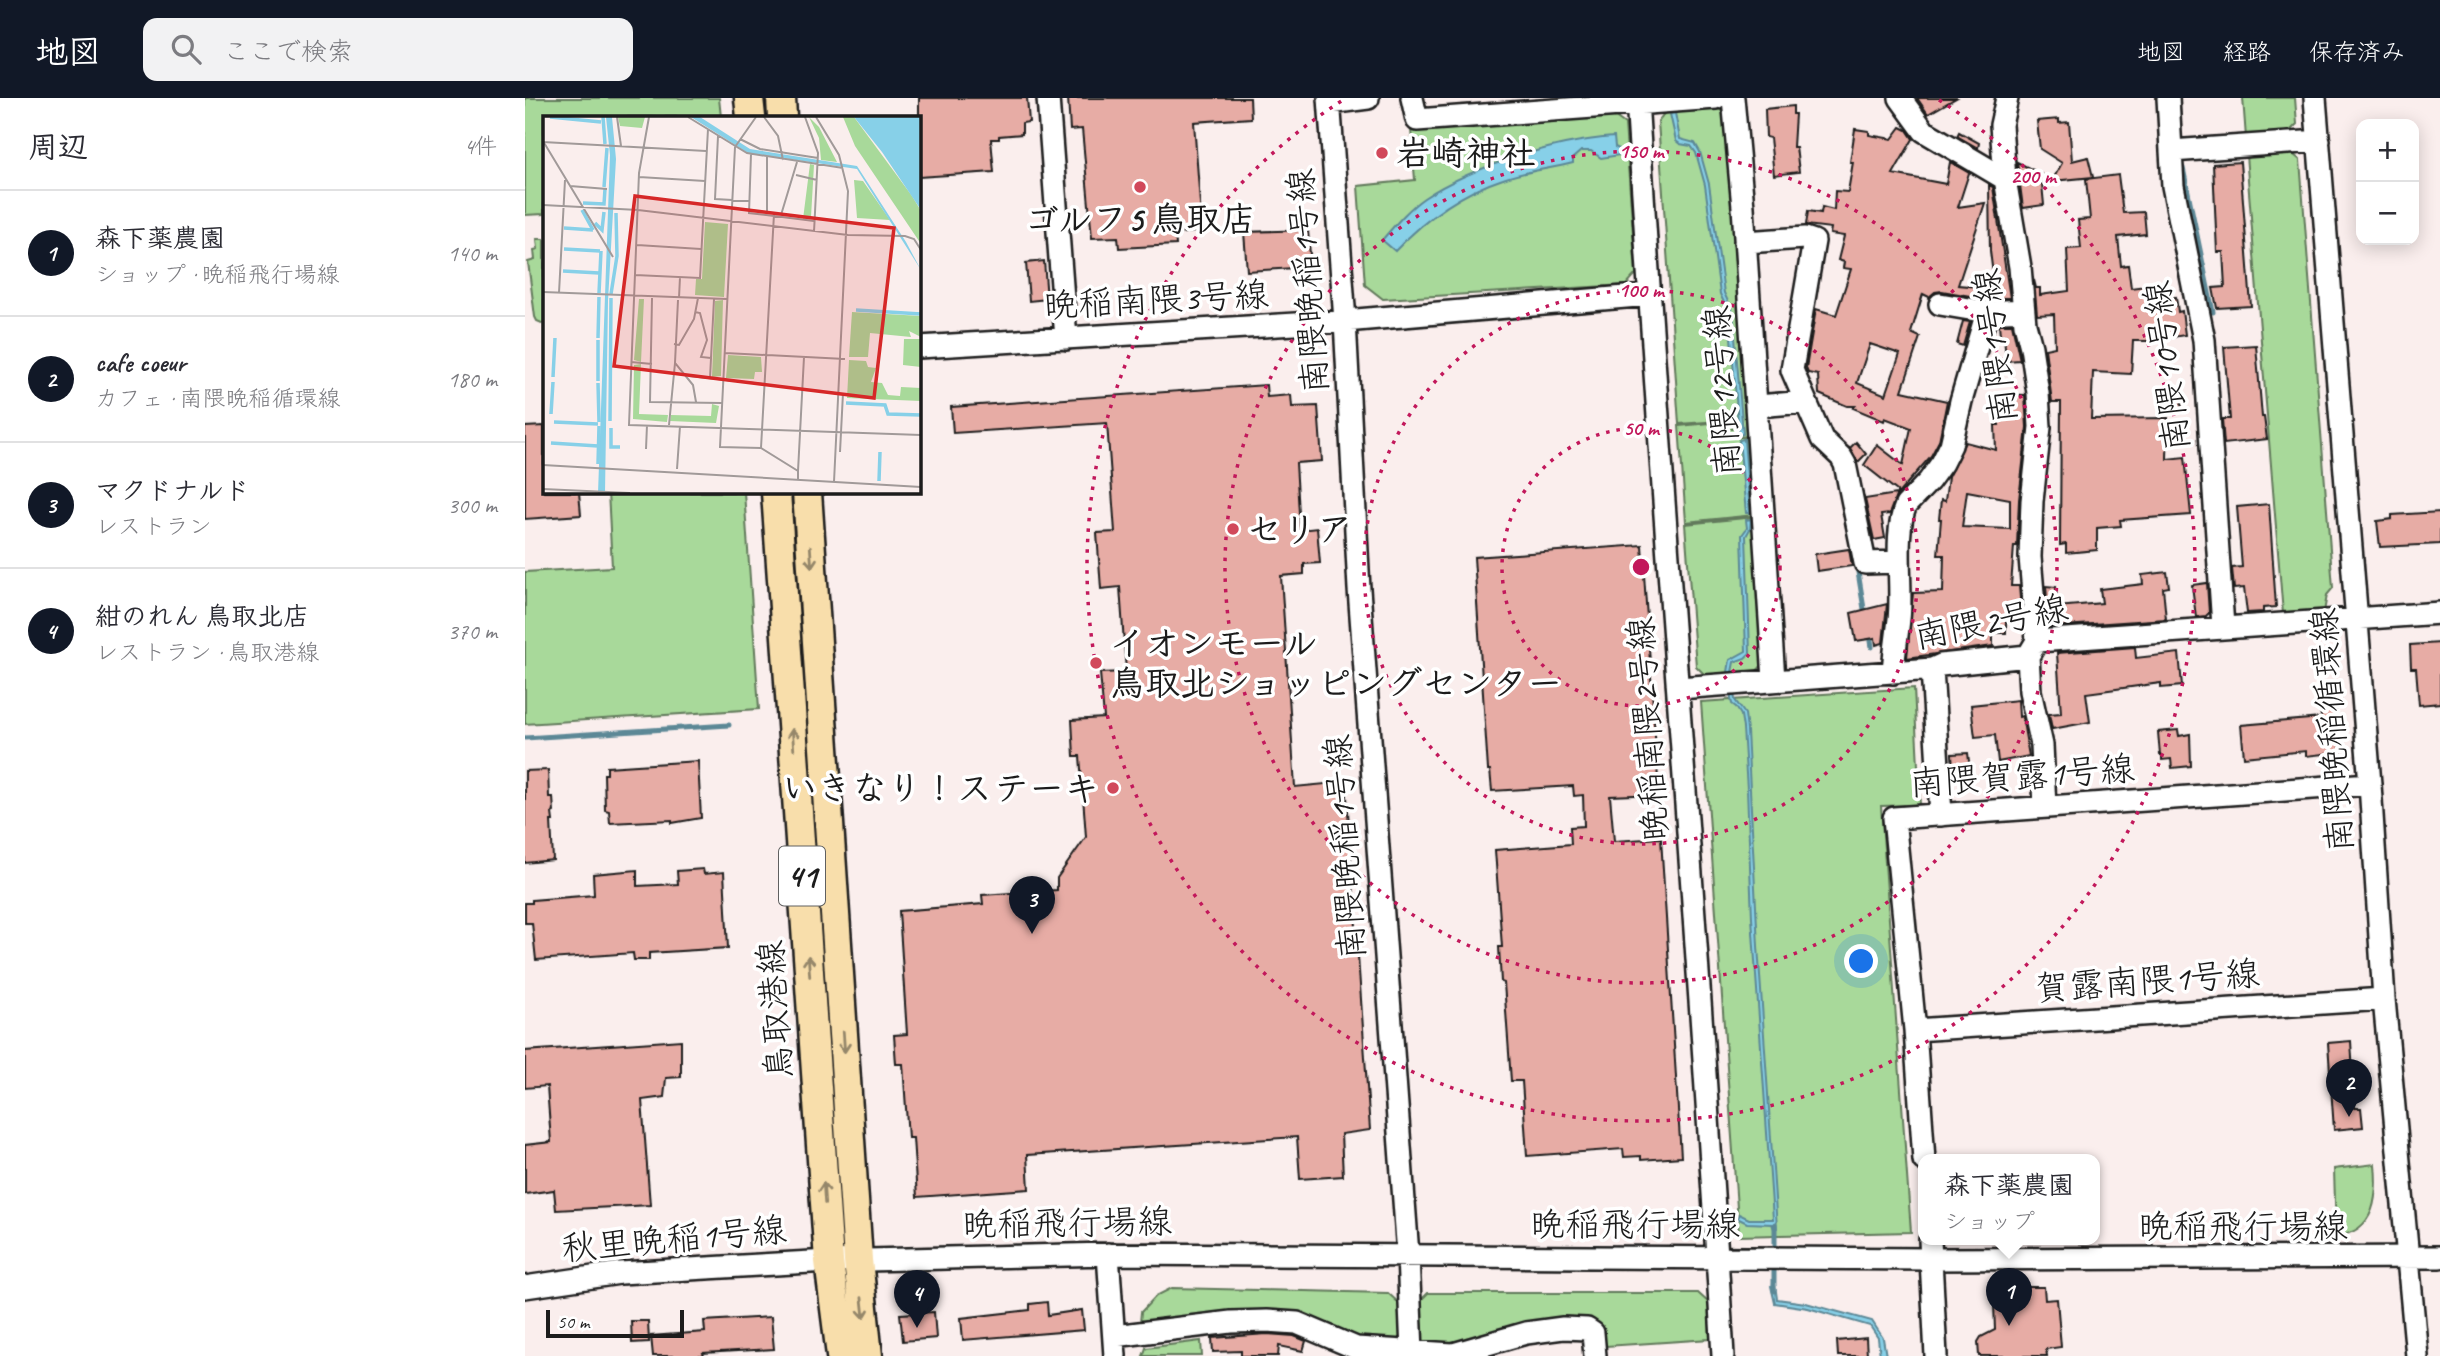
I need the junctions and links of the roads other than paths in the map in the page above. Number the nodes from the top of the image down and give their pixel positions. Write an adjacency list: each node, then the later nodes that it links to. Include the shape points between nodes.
1 (749, 98): 14 (main road)
2 (781, 98): 15 (main road)
3 (1048, 98): 25 (street)
4 (1368, 98): 12 (street)
5 (1412, 98): 13 (street, via 1417,120)
6 (1716, 98): 13 (street)
7 (1733, 98): 19 (street, 南隈12号線)
8 (1900, 98): 18 (street, via 1924,131)
9 (2007, 98): 18 (street, 南隈1号線, via 2001,125)
10 (2168, 98): 17 (street, 南隈10号線)
11 (2315, 98): 16 (street, 南隈晩稲循環線)
12 (1329, 101): 24 (street, 南隈晩稲1号線)
13 (1637, 101): 20 (street, 晩稲南隈2号線)
14 (751, 116)
15 (782, 116)
16 (2319, 141): 17 (street); 33 (street, 南隈晩稲循環線)
17 (2171, 152): 34 (street, 南隈10号線, via 2172,186 2204,340)
18 (2005, 179): 22 (street, 南隈1号線)
19 (1745, 242): 27 (street, via 1814,241 1792,363); 28 (street, 南隈12号線)
20 (1649, 295): 24 (street, 晩稲南隈3号線); 39 (street, 晩稲南隈2号線)
21 (1940, 304): 23 (street)
22 (2023, 310): 23 (street); 35 (street, 南隈1号線, via 2036,372 2040,427 2030,557)
23 (1987, 312): 31 (street, via 1951,445 1902,513)
24 (1345, 321): 25 (street, 晩稲南隈3号線); 48 (street, 南隈晩稲1号線, via 1359,589)
25 (1066, 339): 26 (street, 晩稲南隈3号線)
26 (921, 347)
27 (1805, 402): 28 (street); 31 (street, via 1822,439 1845,464 1865,563)
28 (1756, 406): 38 (street, 南隈12号線)
29 (776, 494): 53 (main road, 鳥取港線 / 41, one-way to 29)
30 (807, 494): 51 (main road, 鳥取港線 / 41, one-way to 51)
31 (1899, 562): 37 (street)
32 (2440, 612): 33 (street, 南隈2号線)
33 (2357, 619): 34 (street, 南隈2号線); 40 (street, 南隈晩稲循環線)
34 (2223, 627): 35 (street, 南隈2号線)
35 (2033, 648): 36 (street, 南隈2号線); 41 (street, 南隈1号線, via 2030,691 2042,745)
36 (1932, 669): 37 (street, 南隈2号線); 42 (street)
37 (1893, 673): 38 (street, 南隈2号線)
38 (1774, 680): 39 (street, 南隈2号線)
39 (1679, 688): 50 (street, 晩稲南隈2号線)
40 (2370, 784): 41 (street, 南隈賀露1号線); 43 (street, 南隈晩稲循環線)
41 (2045, 807): 42 (street, 南隈賀露1号線)
42 (1941, 815): 44 (street, 南隈賀露1号線, via 1895,818)
43 (2384, 999): 44 (street, 賀露南隈1号線); 52 (street, 南隈晩稲循環線)
44 (1915, 1030): 45 (street, 南隈賀露1号線)
45 (1924, 1154)
46 (1930, 1250): 50 (street, 晩稲飛行場線); 52 (street, 晩稲飛行場線); 63 (street)
47 (1108, 1254): 48 (street, 晩稲飛行場線); 51 (street, 晩稲飛行場線); 55 (street)
48 (1408, 1255): 50 (street, 晩稲飛行場線); 57 (street, 南隈晩稲1号線)
49 (2440, 1257): 52 (street, 晩稲飛行場線)
50 (1718, 1258): 62 (street, 晩稲南隈2号線)
51 (858, 1259): 53 (street, 晩稲飛行場線); 60 (main road, 鳥取港線 / 41, one-way to 60)
52 (2409, 1259): 64 (street, 南隈晩稲循環線)
53 (829, 1261): 54 (street, 秋里晩稲1号線, via 620,1273); 59 (main road, 鳥取港線 / 41)
54 (525, 1287)
55 (1115, 1346): 56 (street, via 1231,1322 1267,1321 1297,1323)
56 (1360, 1352): 57 (street)
57 (1412, 1352): 58 (street)
58 (1467, 1353): 61 (street, via 1526,1333 1563,1328 1593,1333)
59 (841, 1356)
60 (868, 1356)
61 (1595, 1356)
62 (1723, 1356)
63 (1936, 1356)
64 (2417, 1356)

